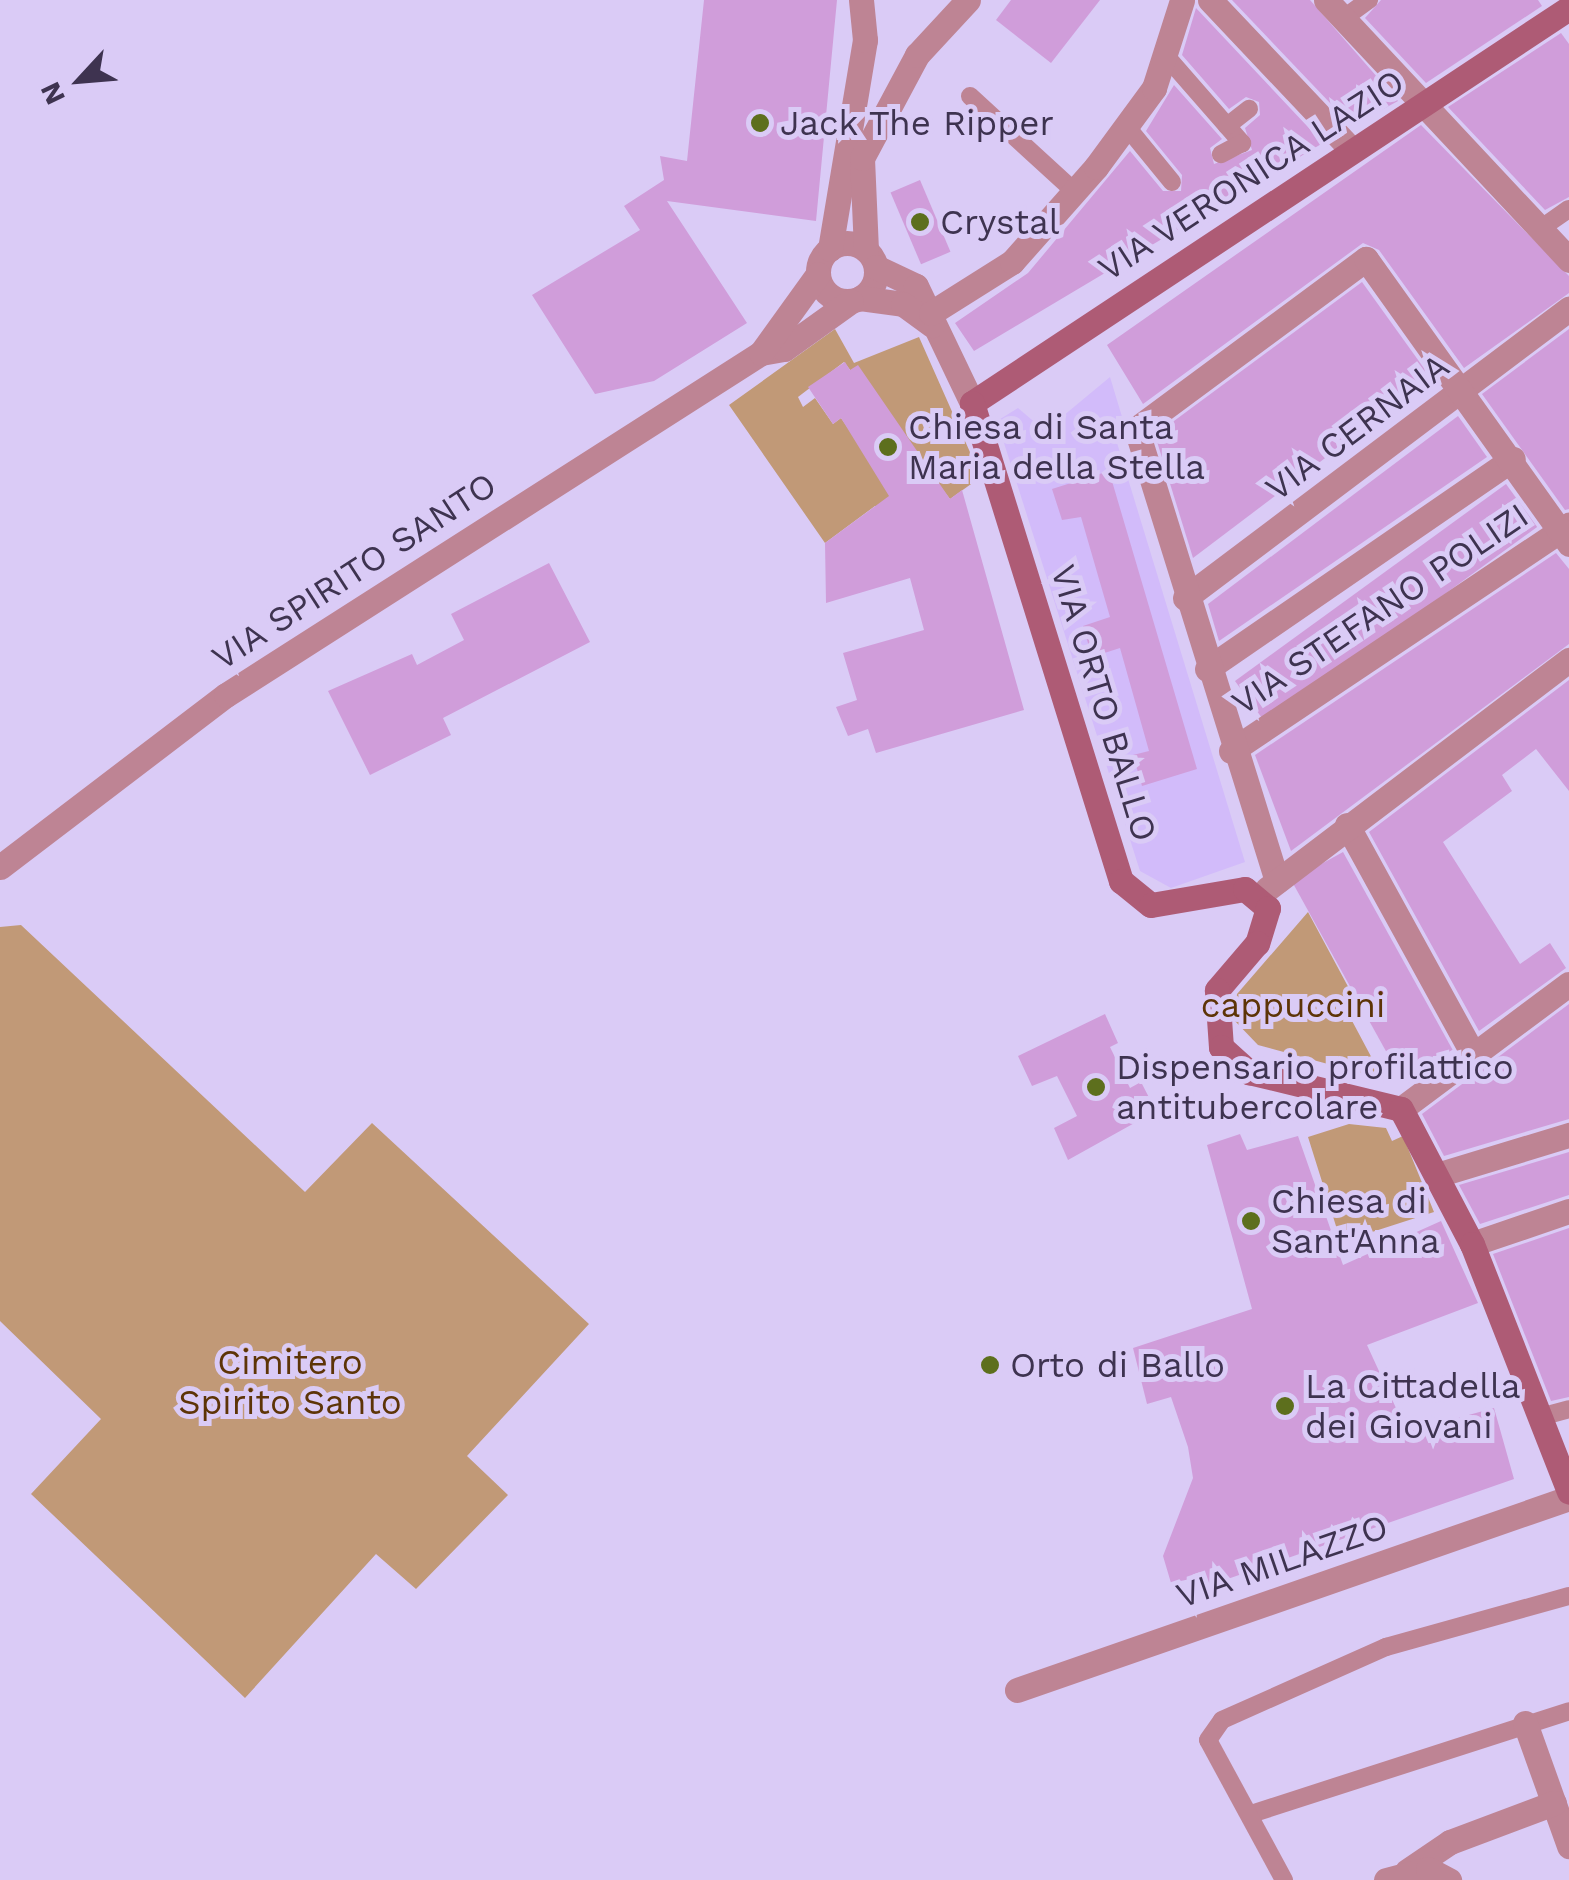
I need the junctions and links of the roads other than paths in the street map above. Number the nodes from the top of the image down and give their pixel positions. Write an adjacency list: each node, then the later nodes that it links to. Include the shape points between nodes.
1 (861, 0): 20 (street, via 865,40)
2 (968, 0): 21 (street, via 917,56 862,158)
3 (1182, 0): 8 (street)
4 (1210, 0): 14 (street)
5 (1368, 0): 6 (lane)
6 (1335, 9): 10 (street)
7 (1565, 18): 10 (street, VIA VERONICA LAZIO)
8 (1166, 56): 12 (lane); 13 (street)
9 (970, 96): 17 (lane)
10 (1422, 105): 14 (street, VIA VERONICA LAZIO); 19 (street)
11 (1249, 109): 12 (lane)
12 (1227, 126): 15 (lane, via 1242,143)
13 (1128, 128): 16 (lane); 17 (street)
14 (1352, 150): 29 (street, VIA VERONICA LAZIO)
15 (1221, 154)
16 (1172, 182)
17 (1074, 192): 26 (street, via 1012,262)
18 (1569, 210): 19 (lane)
19 (1540, 229): 22 (street)
20 (830, 249): 21 (street, via 848,243); 23 (street)
21 (871, 258): 24 (street); 26 (street, via 908,279)
22 (1569, 260)
23 (818, 274): 24 (street, via 833,297); 27 (street)
24 (856, 300): 26 (street, via 903,304); 27 (street, via 784,349)
25 (1569, 309): 28 (street, VIA CERNAIA)
26 (936, 323): 29 (street)
27 (761, 353): 37 (street, VIA SPIRITO SANTO, via 226,696)
28 (1463, 393): 30 (street); 32 (street, VIA CERNAIA); 32 (street, via 1366,258 1136,428)
29 (972, 403): 38 (street, VIA ORTO BALLO, via 1122,881 1151,905)
30 (1513, 458): 31 (street); 34 (street)
31 (1567, 533): 35 (street, VIA STEFANO POLIZI)
32 (1185, 598): 34 (street)
33 (1569, 660): 36 (street)
34 (1207, 668): 35 (street)
35 (1231, 752): 38 (street)
36 (1347, 825): 38 (street); 40 (street)
37 (0, 867)
38 (1268, 888): 41 (street, via 1257,943 1217,990 1221,1047 1249,1072)
39 (1569, 984): 40 (street)
40 (1473, 1054): 41 (street)
41 (1400, 1109): 43 (street)
42 (1569, 1135): 43 (street)
43 (1437, 1175): 45 (street)
44 (1569, 1211): 45 (street)
45 (1472, 1244): 47 (street)
46 (1569, 1409): 47 (lane)
47 (1540, 1418): 48 (street)
48 (1569, 1495): 50 (street, VIA MILAZZO)
49 (1569, 1596): 54 (lane, via 1386,1647 1222,1720 1208,1740)
50 (1017, 1690)
51 (1569, 1711): 52 (lane)
52 (1525, 1723): 53 (street); 54 (lane)
53 (1554, 1803): 55 (street); 56 (street, via 1450,1842)
54 (1252, 1814): 57 (lane)
55 (1569, 1846)
56 (1396, 1876): 58 (street, via 1428,1869)
57 (1284, 1880)
58 (1448, 1880)

